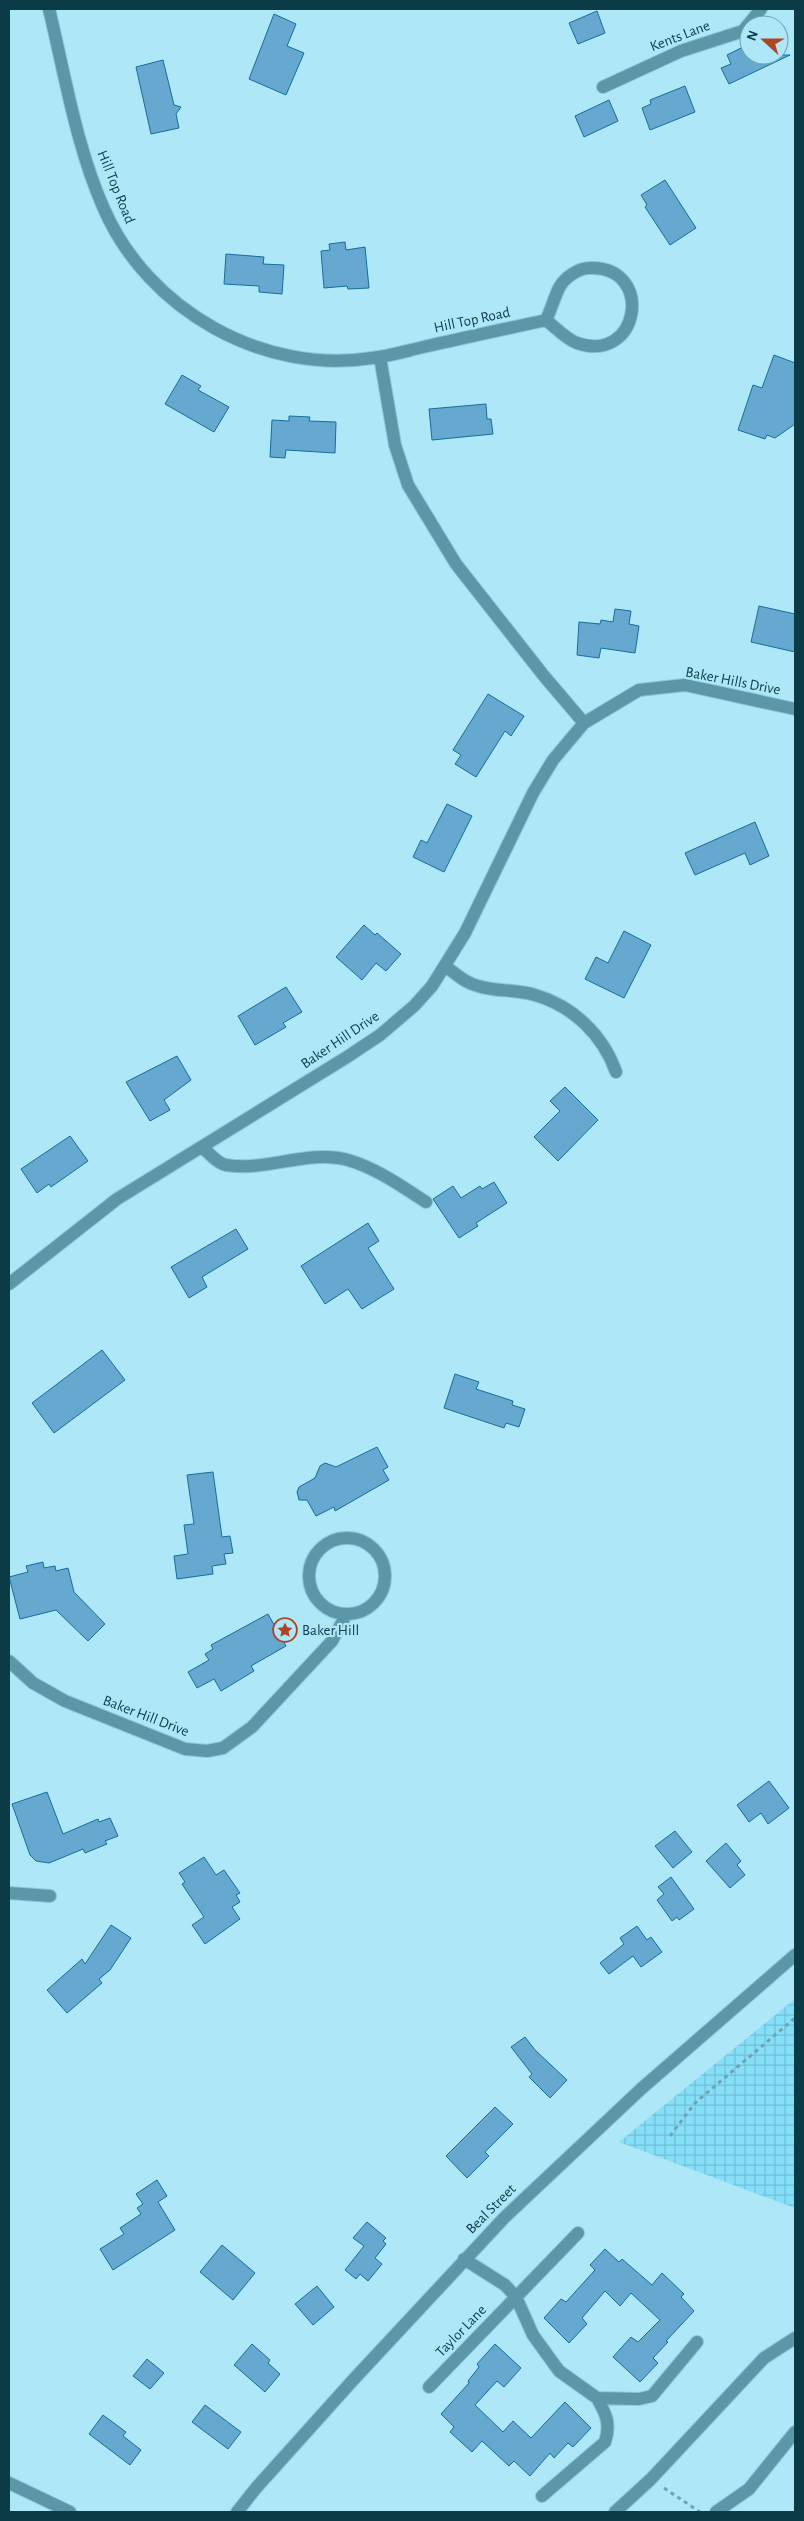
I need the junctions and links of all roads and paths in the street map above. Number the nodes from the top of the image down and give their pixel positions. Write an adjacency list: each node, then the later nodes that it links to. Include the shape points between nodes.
1 (48, 9): 5 (street, Hill Top Road, via 83,150 104,209 124,247 153,282 183,309 218,332 255,347 297,357 333,360)
2 (761, 9): 3 (street, Kents Lane, via 743,31 681,50)
3 (603, 87)
4 (546, 320): 4 (street, via 574,342 593,347 608,344 624,333 632,317 633,299 616,274 600,268 585,268 570,276 559,288); 5 (street, Hill Top Road)
5 (380, 356): 7 (street, via 395,445 408,485 456,564)
6 (795, 709): 7 (street, Baker Hills Drive, via 686,685 639,690)
7 (584, 723): 8 (street, Baker Hill Drive, via 553,760 533,792 465,933)
8 (445, 966): 9 (street, via 466,982 479,987 536,995 562,1006 598,1036 610,1054); 10 (street, Baker Hill Drive, via 414,1006 380,1035)
9 (616, 1072)
10 (202, 1147): 11 (street, via 224,1165 259,1165 308,1158 347,1160 387,1177); 12 (street, Baker Hill Drive, via 116,1200)
11 (426, 1202)
12 (9, 1284)
13 (346, 1614): 13 (street, via 360,1612 374,1603 383,1590 386,1573 372,1546 352,1538 337,1539 325,1545 317,1552 310,1568 313,1593 332,1612); 14 (street, Baker Hill Drive, via 332,1641 252,1727 223,1748 207,1751 185,1749 65,1701 33,1682)
14 (9, 1661)
15 (9, 1892): 16 (street)
16 (50, 1896)
17 (795, 1955): 21 (street, Beal Street, via 641,2089)
18 (795, 2018): 19 (path, via 695,2103)
19 (670, 2136)
20 (578, 2233): 22 (street, Taylor Lane)
21 (464, 2259): 22 (street, via 504,2285); 32 (street, Beal Street)
22 (516, 2298): 25 (street, Taylor Lane); 26 (street, via 534,2335 559,2371)
23 (795, 2338): 28 (street, via 764,2358)
24 (697, 2342): 26 (street, via 652,2396 639,2399)
25 (429, 2387)
26 (597, 2398): 30 (street, via 607,2414 609,2429 604,2442)
27 (795, 2432): 35 (street, via 748,2489)
28 (651, 2479): 33 (street); 34 (path)
29 (9, 2483): 31 (street)
30 (542, 2496)
31 (70, 2512)
32 (237, 2512)
33 (615, 2512)
34 (701, 2512)
35 (716, 2512)

